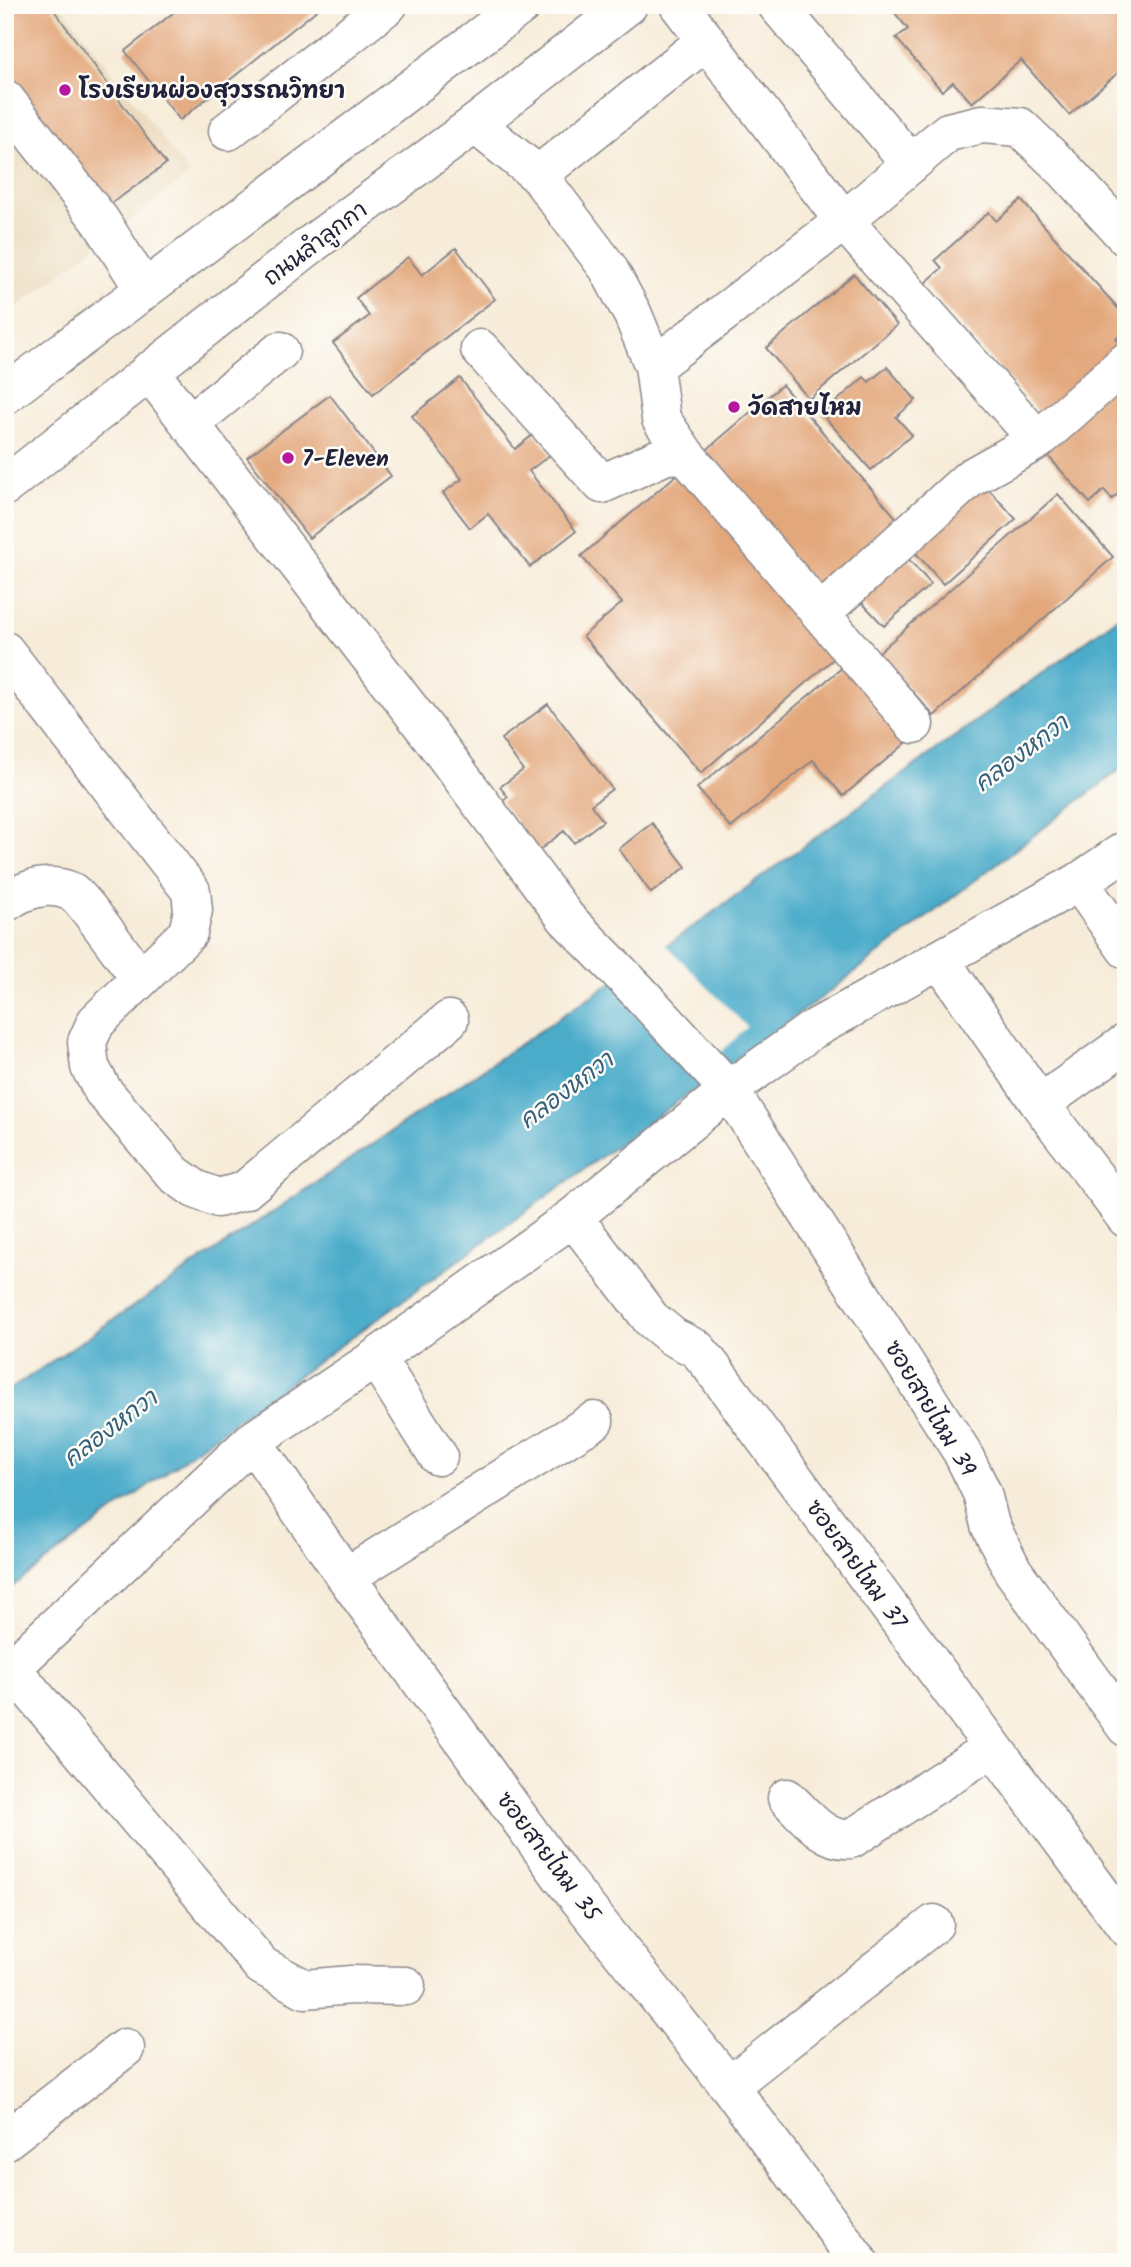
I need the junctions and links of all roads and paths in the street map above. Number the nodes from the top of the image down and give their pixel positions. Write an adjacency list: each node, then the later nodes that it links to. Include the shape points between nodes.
1 (388, 5): 9 (street)
2 (522, 5): 14 (street)
3 (628, 5): 8 (street, ถนนลำลูกกา)
4 (679, 5): 6 (street)
5 (777, 5): 10 (street)
6 (706, 41): 11 (street); 12 (street)
7 (5, 99): 14 (street, via 100,220)
8 (475, 124): 11 (street); 19 (street, ถนนลำลูกกา)
9 (228, 131)
10 (911, 164): 12 (street); 13 (street, via 948,132 982,124 1020,127)
11 (538, 175): 18 (street, via 608,268)
12 (844, 221): 18 (street); 22 (street)
13 (1126, 237)
14 (144, 289): 20 (street)
15 (480, 349): 23 (street, via 602,484 666,456)
16 (280, 351): 21 (street)
17 (1126, 362): 22 (street)
18 (654, 366): 23 (street, via 661,419)
19 (149, 371): 21 (street, ซอยสายไหม 39); 24 (street, ถนนลำลูกกา)
20 (5, 395)
21 (189, 424): 36 (street, ซอยสายไหม 39, via 566,918)
22 (1038, 440): 25 (street, via 970,478)
23 (685, 454): 25 (street)
24 (5, 486)
25 (821, 612): 27 (street)
26 (5, 651): 33 (street, via 191,891 188,933)
27 (914, 724)
28 (1126, 850): 29 (street)
29 (1079, 882): 31 (street); 32 (street)
30 (5, 903): 33 (street, via 20,892 54,886 75,893)
31 (1126, 948)
32 (940, 960): 36 (street); 37 (street)
33 (140, 978): 34 (street, via 96,1021 87,1042 90,1067 103,1091 174,1174 218,1198 244,1191)
34 (449, 1020)
35 (1126, 1043): 37 (street)
36 (723, 1083): 38 (street); 46 (street, ซอยสายไหม 39, via 962,1452 1013,1571)
37 (1040, 1104): 39 (street)
38 (573, 1217): 40 (street); 47 (street, ซอยสายไหม 37, via 651,1319 697,1349 711,1366)
39 (1126, 1218)
40 (376, 1357): 42 (street); 43 (street)
41 (594, 1420): 44 (street)
42 (252, 1441): 44 (street, ซอยสายไหม 35); 45 (street)
43 (438, 1456)
44 (346, 1577): 53 (street, ซอยสายไหม 35, via 560,1875)
45 (9, 1671): 51 (street, via 262,1966 305,1989)
46 (1126, 1727)
47 (992, 1748): 48 (street, via 851,1839 838,1840 824,1832); 50 (street, ซอยสายไหม 37)
48 (786, 1798)
49 (934, 1924): 53 (street)
50 (1126, 1927)
51 (406, 1986)
52 (125, 2048): 54 (street)
53 (729, 2086): 55 (street, ซอยสายไหม 35)
54 (5, 2141)
55 (859, 2262)

